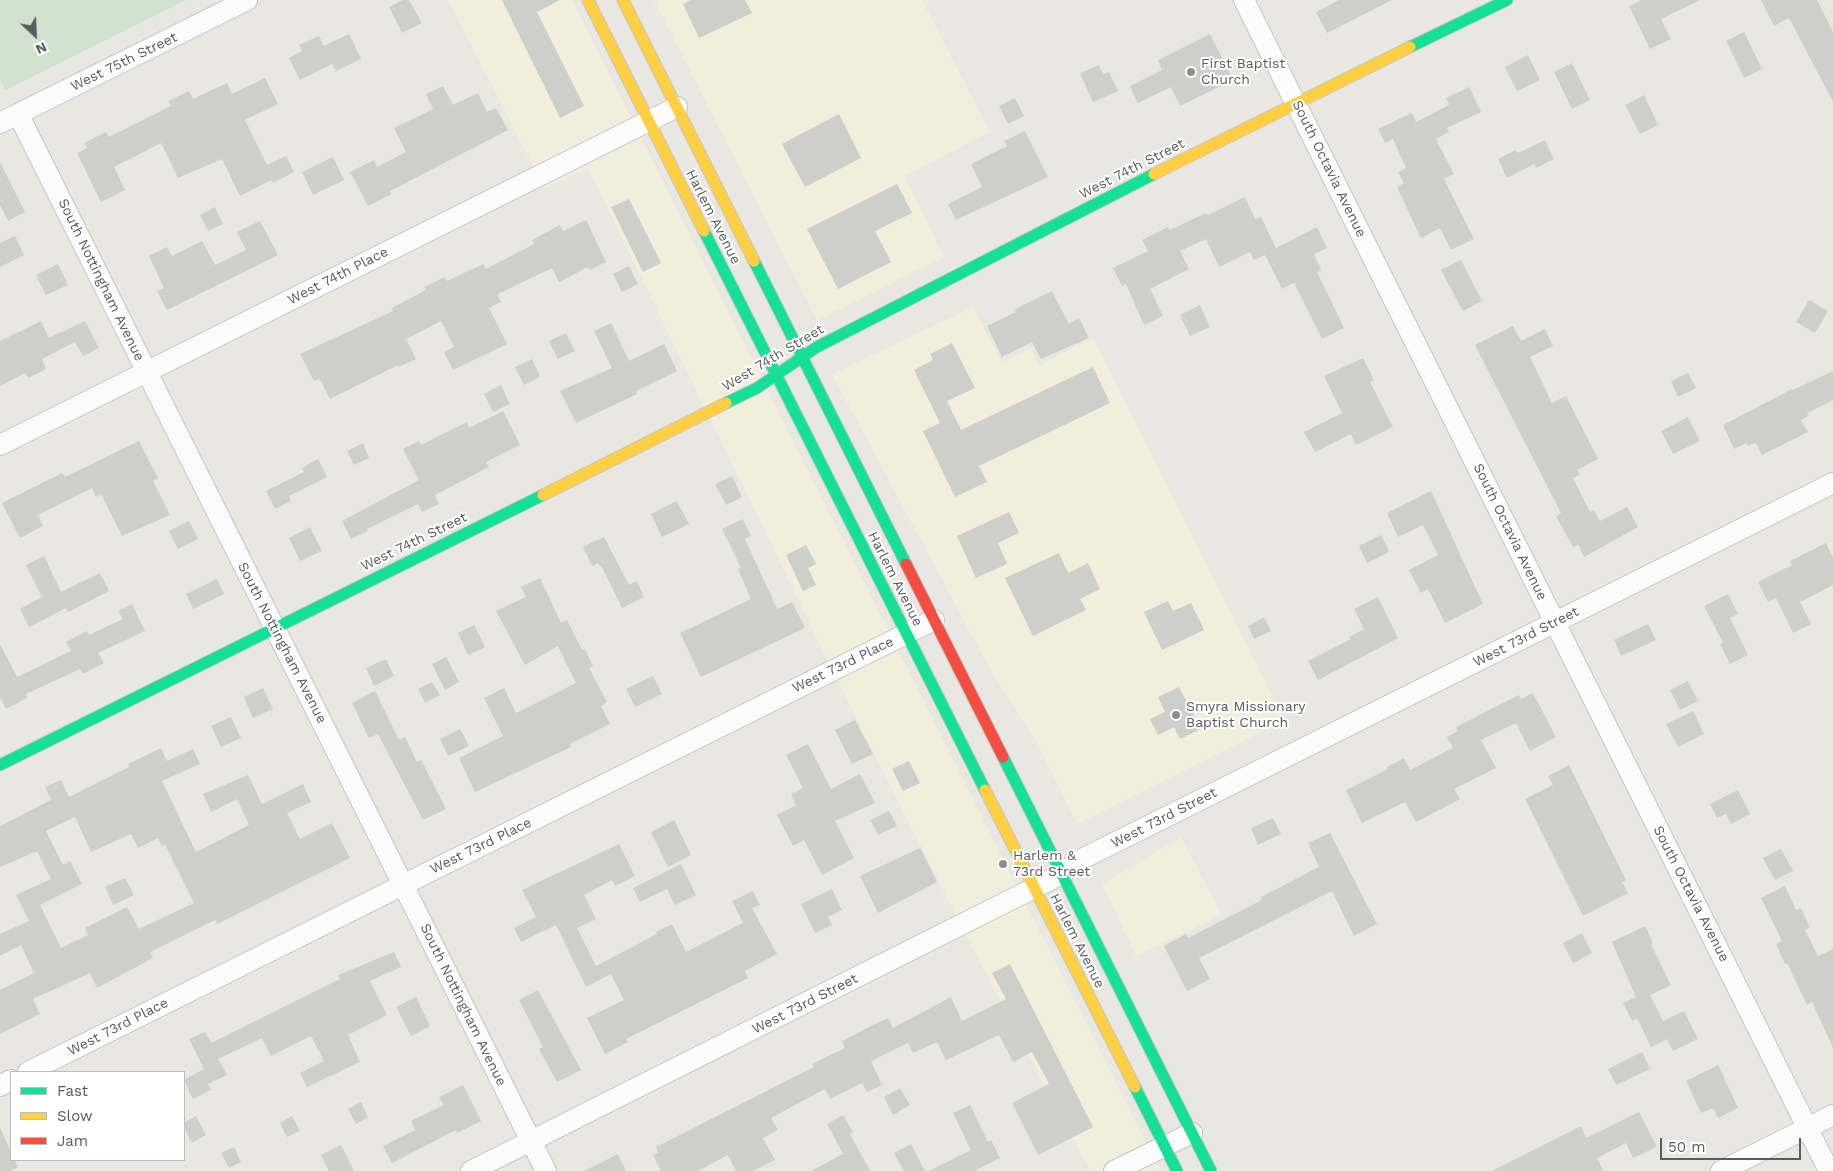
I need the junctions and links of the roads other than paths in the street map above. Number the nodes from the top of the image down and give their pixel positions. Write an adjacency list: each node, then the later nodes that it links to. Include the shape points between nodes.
1 (247, 0): 8 (street, West 75th Street)
2 (588, 0): 9 (main road, Harlem Avenue)
3 (623, 0): 7 (main road, Harlem Avenue)
4 (1244, 0): 6 (street, South Octavia Avenue)
5 (1507, 0): 6 (main road, West 74th Street)
6 (1296, 103): 11 (main road, West 74th Street, via 939,283); 17 (street, South Octavia Avenue)
7 (677, 108): 9 (street, West 74th Place); 11 (main road, Harlem Avenue)
8 (18, 114): 10 (street, West 75th Street); 12 (street, South Nottingham Avenue)
9 (648, 121): 12 (street, West 74th Place); 13 (main road, Harlem Avenue)
10 (0, 123)
11 (802, 357): 13 (main road, West 74th Street); 16 (main road, Harlem Avenue)
12 (147, 372): 14 (street, West 74th Place); 18 (street, South Nottingham Avenue)
13 (776, 374): 18 (main road, West 74th Street, via 750,392); 19 (main road, Harlem Avenue)
14 (0, 445)
15 (1833, 483): 17 (street, West 73rd Street)
16 (934, 620): 19 (street, West 73rd Place); 21 (main road, Harlem Avenue)
17 (1555, 622): 21 (street, West 73rd Street, via 1076,862); 26 (street, South Octavia Avenue)
18 (275, 628): 20 (main road, West 74th Street); 22 (street, South Nottingham Avenue)
19 (906, 634): 22 (street, West 73rd Place); 23 (main road, Harlem Avenue)
20 (0, 765)
21 (1062, 874): 23 (street, West 73rd Street); 27 (main road, Harlem Avenue)
22 (402, 885): 24 (street, West 73rd Place); 28 (street, South Nottingham Avenue)
23 (1034, 888): 28 (street, West 73rd Street); 29 (main road, Harlem Avenue)
24 (30, 1071)
25 (1833, 1115): 26 (street)
26 (1808, 1128): 35 (street); 36 (street, South Octavia Avenue)
27 (1192, 1133): 29 (street); 34 (main road, Harlem Avenue)
28 (531, 1141): 30 (street, West 73rd Street); 31 (street, South Nottingham Avenue)
29 (1164, 1146): 32 (street); 33 (main road, Harlem Avenue)
30 (471, 1171)
31 (546, 1171)
32 (1114, 1171)
33 (1176, 1171)
34 (1211, 1171)
35 (1721, 1171)
36 (1829, 1171)

